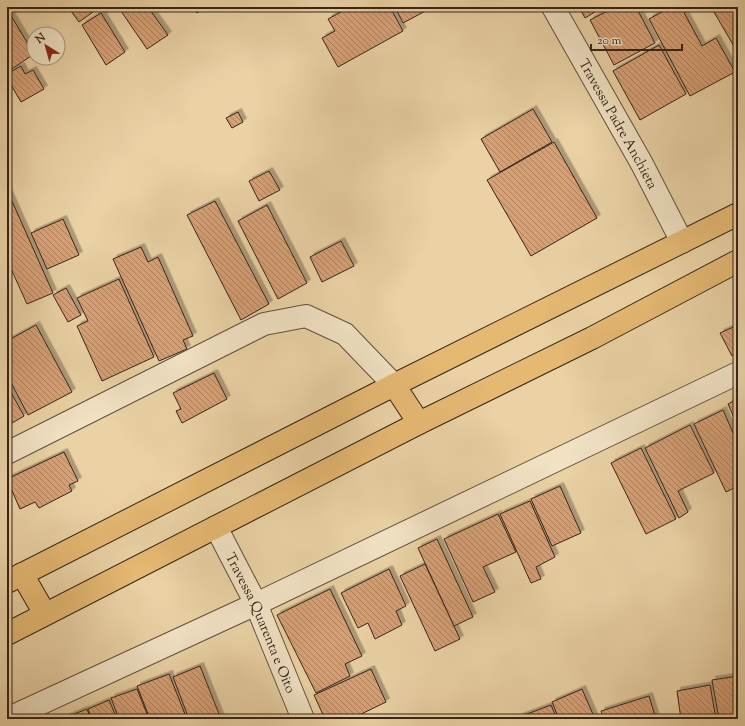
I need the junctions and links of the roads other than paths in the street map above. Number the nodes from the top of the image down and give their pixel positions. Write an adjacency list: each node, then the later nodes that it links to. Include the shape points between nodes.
1 (553, 7): 3 (street, Travessa Padre Anchieta, via 642,164)
2 (738, 214): 3 (main road)
3 (682, 242): 6 (main road)
4 (738, 261): 7 (main road, via 592,338)
5 (738, 373): 11 (street)
6 (394, 384): 7 (main road); 8 (street, via 345,334 306,316 264,324); 10 (main road)
7 (418, 423): 9 (main road)
8 (7, 453)
9 (216, 527): 11 (street, Travessa Quarenta e Oito); 12 (main road)
10 (14, 578): 12 (main road)
11 (256, 604): 14 (street); 15 (street, Travessa Quarenta e Oito)
12 (45, 614): 13 (main road)
13 (7, 634)
14 (7, 719)
15 (303, 719)

